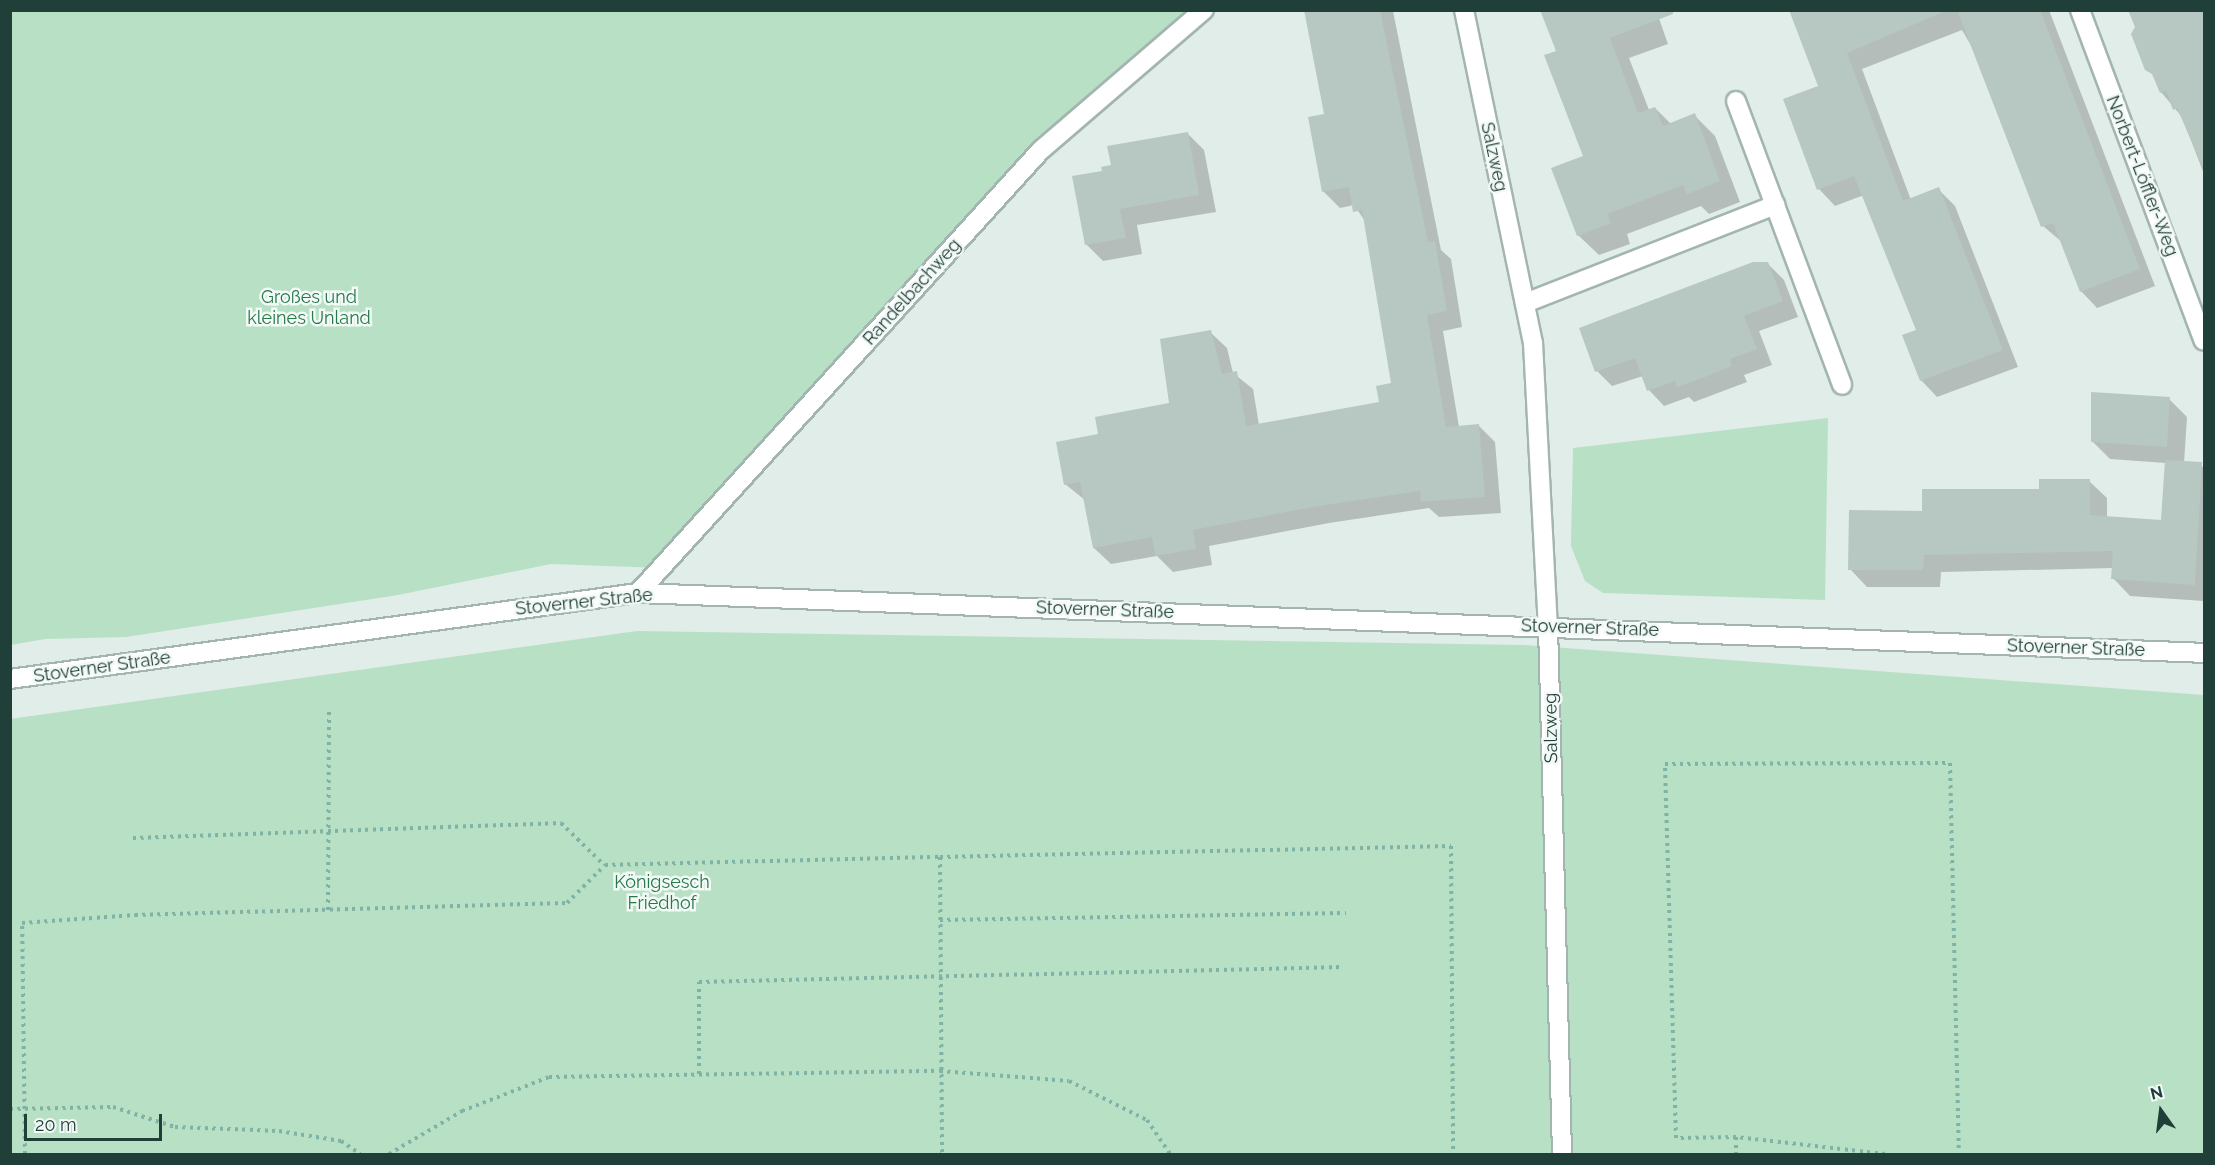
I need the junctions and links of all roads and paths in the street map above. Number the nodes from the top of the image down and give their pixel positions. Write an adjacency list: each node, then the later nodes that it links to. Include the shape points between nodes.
1 (1204, 10): 9 (street, Randelbachweg, via 1041,150)
2 (1464, 10): 6 (street, Salzweg)
3 (2080, 10): 7 (street, Norbert-Löffler-Weg)
4 (1736, 101): 5 (street)
5 (1774, 205): 6 (street); 8 (street)
6 (1525, 303): 10 (street, Salzweg, via 1533,343)
7 (2205, 341)
8 (1842, 385)
9 (638, 593): 10 (street, Stoverner Straße); 12 (street, Stoverner Straße)
10 (1548, 626): 11 (street, Stoverner Straße); 34 (street, Salzweg)
11 (2205, 653)
12 (10, 679)
13 (329, 709): 14 (path)
14 (326, 833): 15 (path); 17 (path, via 561,823); 18 (path)
15 (133, 838)
16 (940, 857): 17 (path); 20 (path); 33 (path, via 1451,846)
17 (605, 865): 18 (path, via 567,903)
18 (328, 910): 26 (path, via 22,922)
19 (1346, 913): 20 (path)
20 (940, 920): 22 (path)
21 (1344, 967): 22 (path)
22 (940, 976): 23 (path); 24 (path, via 699,982)
23 (940, 1071): 24 (path); 31 (path); 32 (path, via 1069,1081 1148,1120)
24 (699, 1074): 30 (path, via 549,1077 462,1111)
25 (10, 1109): 26 (path)
26 (25, 1109): 28 (path); 29 (path, via 113,1107 175,1127 279,1131 341,1141)
27 (1736, 1137): 35 (path); 36 (path); 37 (path, via 1676,1138 1665,764 1950,763)
28 (26, 1155)
29 (360, 1155)
30 (389, 1155)
31 (942, 1155)
32 (1170, 1155)
33 (1453, 1155)
34 (1562, 1155)
35 (1736, 1155)
36 (1885, 1155)
37 (1959, 1155)

